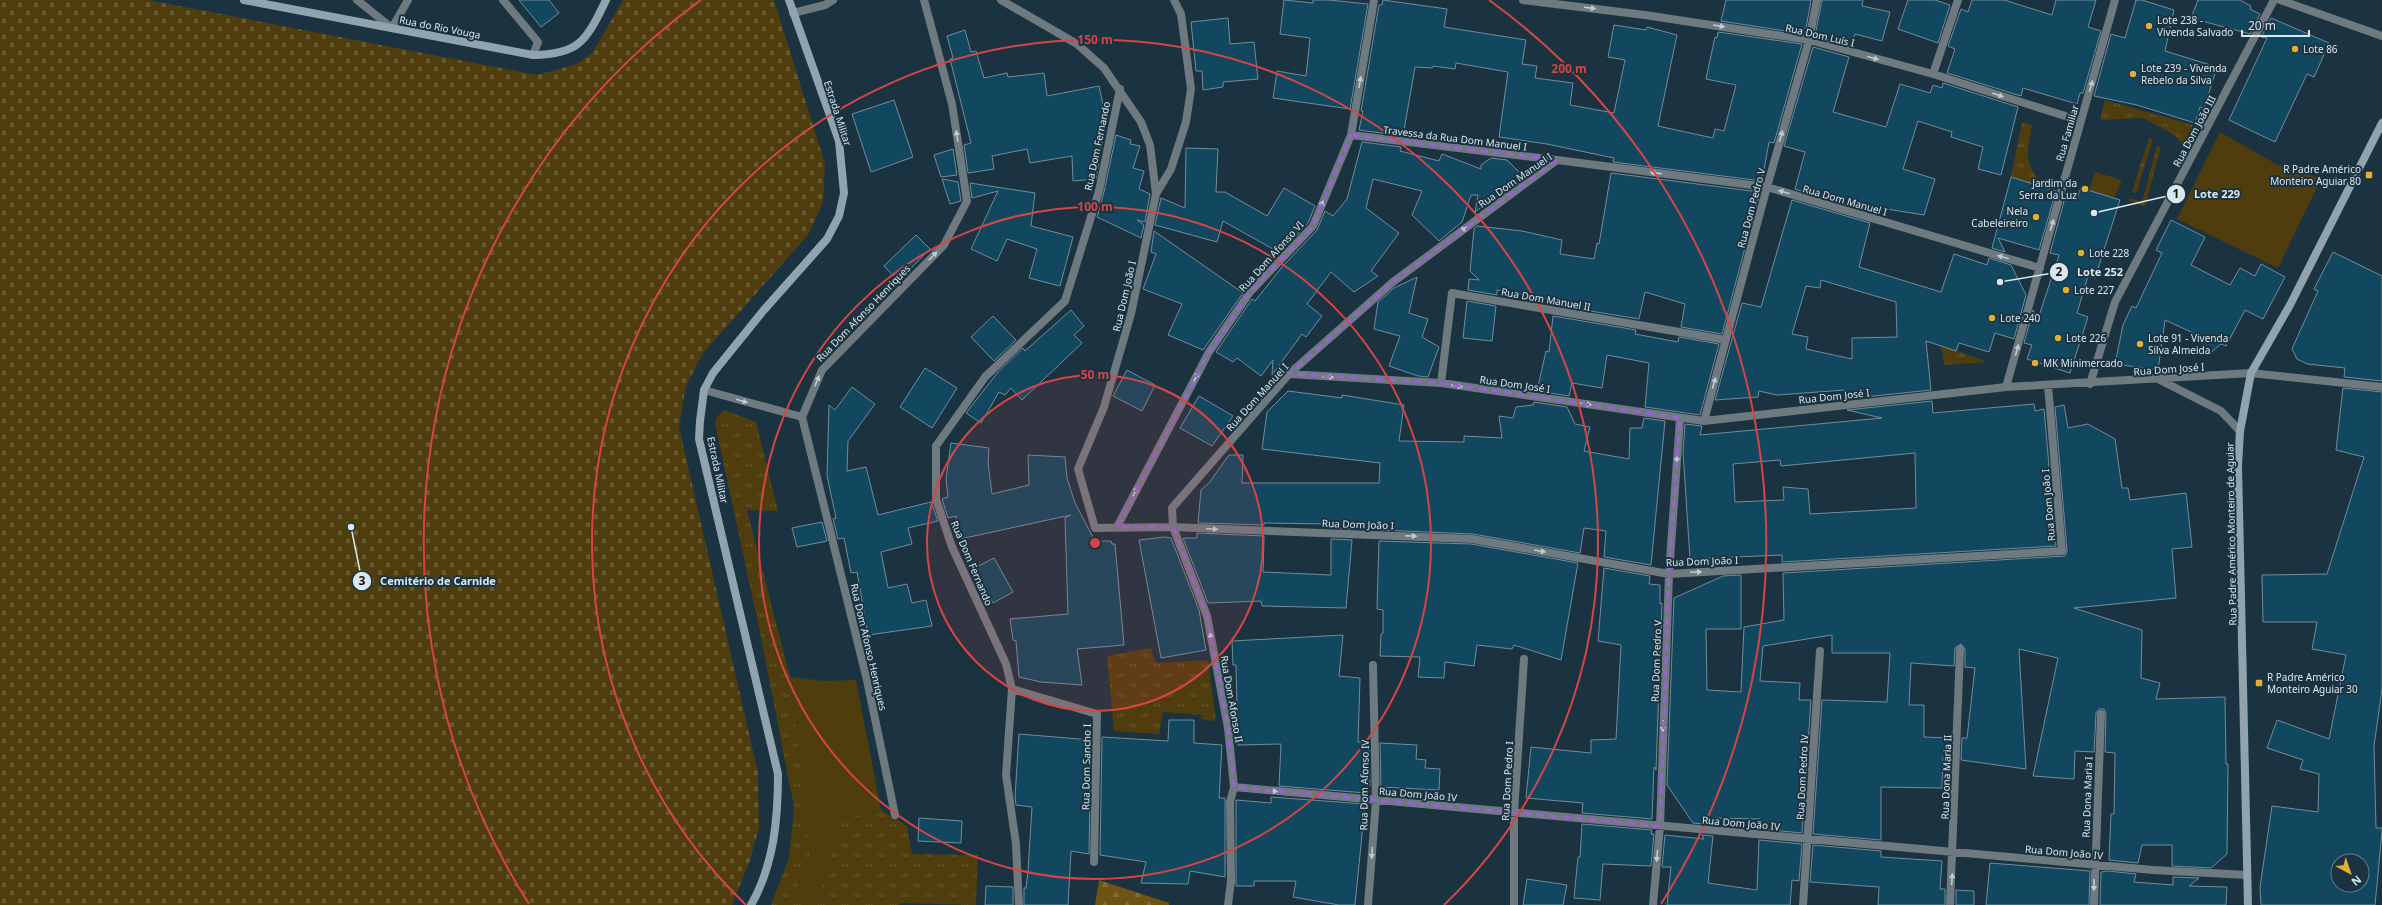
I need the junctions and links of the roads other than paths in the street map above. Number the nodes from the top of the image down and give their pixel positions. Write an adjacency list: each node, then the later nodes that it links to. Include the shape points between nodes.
1 (244, 0): 19 (street, Rua do Rio Vouga)
2 (357, 0): 19 (street)
3 (408, 0): 19 (street)
4 (503, 0): 22 (street, via 538,42)
5 (606, 0): 22 (street, Rua do Rio Vouga, via 591,30 579,43 557,54)
6 (789, 0): 18 (street, Estrada Militar)
7 (833, 0): 18 (street, via 825,5)
8 (924, 0): 42 (street, Rua Dom Afonso Henriques, one-way to 8, via 822,370 944,245 967,201 952,104)
9 (1001, 0): 24 (street, Rua Dom João I, via 1077,44 1104,68)
10 (1174, 0): 30 (street, via 1181,14 1190,89 1186,122 1171,169)
11 (1374, 0): 27 (street, Rua Dom Afonso VI, one-way to 11)
12 (1524, 0): 21 (street, Rua Dom Luís I, one-way to 21)
13 (1817, 0): 21 (street, Rua Dom Pedro V)
14 (1958, 0): 23 (street)
15 (2115, 0): 25 (street, Rua Familiar, one-way to 15)
16 (2274, 0): 37 (street, Rua Dom João III, via 2115,302)
17 (2280, 0): 20 (street)
18 (793, 13): 41 (street, Estrada Militar, via 839,141 844,168 839,216 827,239 713,373)
19 (392, 28): 22 (street, Rua do Rio Vouga)
20 (2382, 36)
21 (1809, 40): 23 (street, Rua Dom Luís I, one-way to 23); 29 (street, Rua Dom Pedro V, one-way to 21)
22 (533, 55)
23 (1933, 74): 25 (street, Rua Dom Luís I, one-way to 25)
24 (1120, 89): 30 (street, Rua Dom João I, via 1141,122 1150,145); 53 (street, Rua Dom Fernando, via 1099,191 1065,301 985,377 936,446 936,499 952,547 1006,664)
25 (2081, 121): 31 (street, Rua Familiar, one-way to 25)
26 (2382, 123): 34 (street, Rua Padre Américo Monteiro de Aguiar, via 2290,305)
27 (1351, 135): 28 (street, Travessa da Rua Dom Manuel I); 46 (street, Rua Dom Afonso VI, one-way to 27, via 1209,352 1250,292 1313,226)
28 (1557, 160): 29 (street, Rua Dom Manuel I, one-way to 28); 33 (street, Rua Dom Manuel I, one-way to 33, via 1393,282)
29 (1767, 187): 31 (street, Rua Dom Manuel I, one-way to 29); 32 (street, Rua Dom Pedro V)
30 (1156, 194): 46 (street, Rua Dom João I, via 1131,314 1104,407 1078,470 1095,528)
31 (2040, 268): 39 (street, Rua Familiar, one-way to 31)
32 (1726, 340): 36 (street, Rua Dom Manuel II, via 1452,293); 44 (street, Rua Dom Pedro V, one-way to 32)
33 (1289, 374): 36 (street, Rua Dom José I, one-way to 36); 47 (street, Rua Dom Manuel I, via 1172,508)
34 (2251, 374): 35 (street, Rua Dom José I); 40 (street, Rua Dom José I); 45 (street, Rua Padre Américo Monteiro de Aguiar)
35 (2159, 380): 37 (street, Rua Dom José I); 45 (street, via 2221,411)
36 (1441, 383): 43 (street, Rua Dom José I, one-way to 43)
37 (2090, 384): 38 (street, Rua Dom José I)
38 (2048, 385): 39 (street, Rua Dom José I); 48 (street, Rua Dom João I, one-way to 38, via 2062,551)
39 (2006, 387): 44 (street, Rua Dom José I)
40 (2382, 387)
41 (704, 390): 42 (street, one-way to 42); 65 (street, Estrada Militar, via 700,440 778,774 774,843 766,872)
42 (802, 417): 58 (street, Rua Dom Afonso Henriques, via 867,680)
43 (1680, 418): 44 (street, Rua Dom José I); 48 (street, Rua Dom Pedro V, one-way to 48)
44 (1704, 421)
45 (2240, 431): 64 (street, Rua Padre Américo Monteiro de Aguiar, via 2238,466)
46 (1117, 527): 47 (street, Rua Dom João I)
47 (1172, 527): 48 (street, Rua Dom João I, one-way to 48, via 1472,539); 55 (street, Rua Dom Afonso II, one-way to 47, via 1228,728 1207,616)
48 (1669, 574): 59 (street, Rua Dom Pedro V, one-way to 59)
49 (1960, 649): 61 (street, Rua Dona Maria II)
50 (1820, 651): 60 (street, Rua Dom Pedro IV)
51 (1524, 659): 57 (street, Rua Dom Pedro I)
52 (1372, 665): 56 (street, Rua Dom Afonso IV)
53 (1012, 689): 62 (street, Rua Dom Sancho I, via 1097,714); 66 (street, Rua Dom Fernando, via 1006,775 1016,844)
54 (2101, 714): 63 (street, Rua Dona Maria I)
55 (1234, 787): 56 (street, Rua Dom João IV, one-way to 56); 67 (street, Rua Dom Afonso II, via 1230,802 1231,882)
56 (1376, 800): 57 (street, Rua Dom João IV); 68 (street, Rua Dom Afonso IV, one-way to 68)
57 (1514, 812): 59 (street, Rua Dom João IV); 69 (street, Rua Dom Pedro I)
58 (895, 815)
59 (1660, 826): 60 (street, Rua Dom João IV); 70 (street, Rua Dom Pedro V, one-way to 70)
60 (1809, 839): 61 (street, Rua Dom João IV); 71 (street, Rua Dom Pedro IV)
61 (1954, 852): 63 (street, Rua Dom João IV); 72 (street, Rua Dona Maria II, one-way to 61)
62 (1094, 862)
63 (2094, 865): 64 (street, Rua Dom João IV); 73 (street, Rua Dona Maria I, one-way to 73)
64 (2247, 875): 74 (street, Rua Padre Américo Monteiro de Aguiar)
65 (752, 905)
66 (1019, 905)
67 (1228, 905)
68 (1368, 905)
69 (1514, 905)
70 (1653, 905)
71 (1803, 905)
72 (1950, 905)
73 (2094, 905)
74 (2248, 905)

